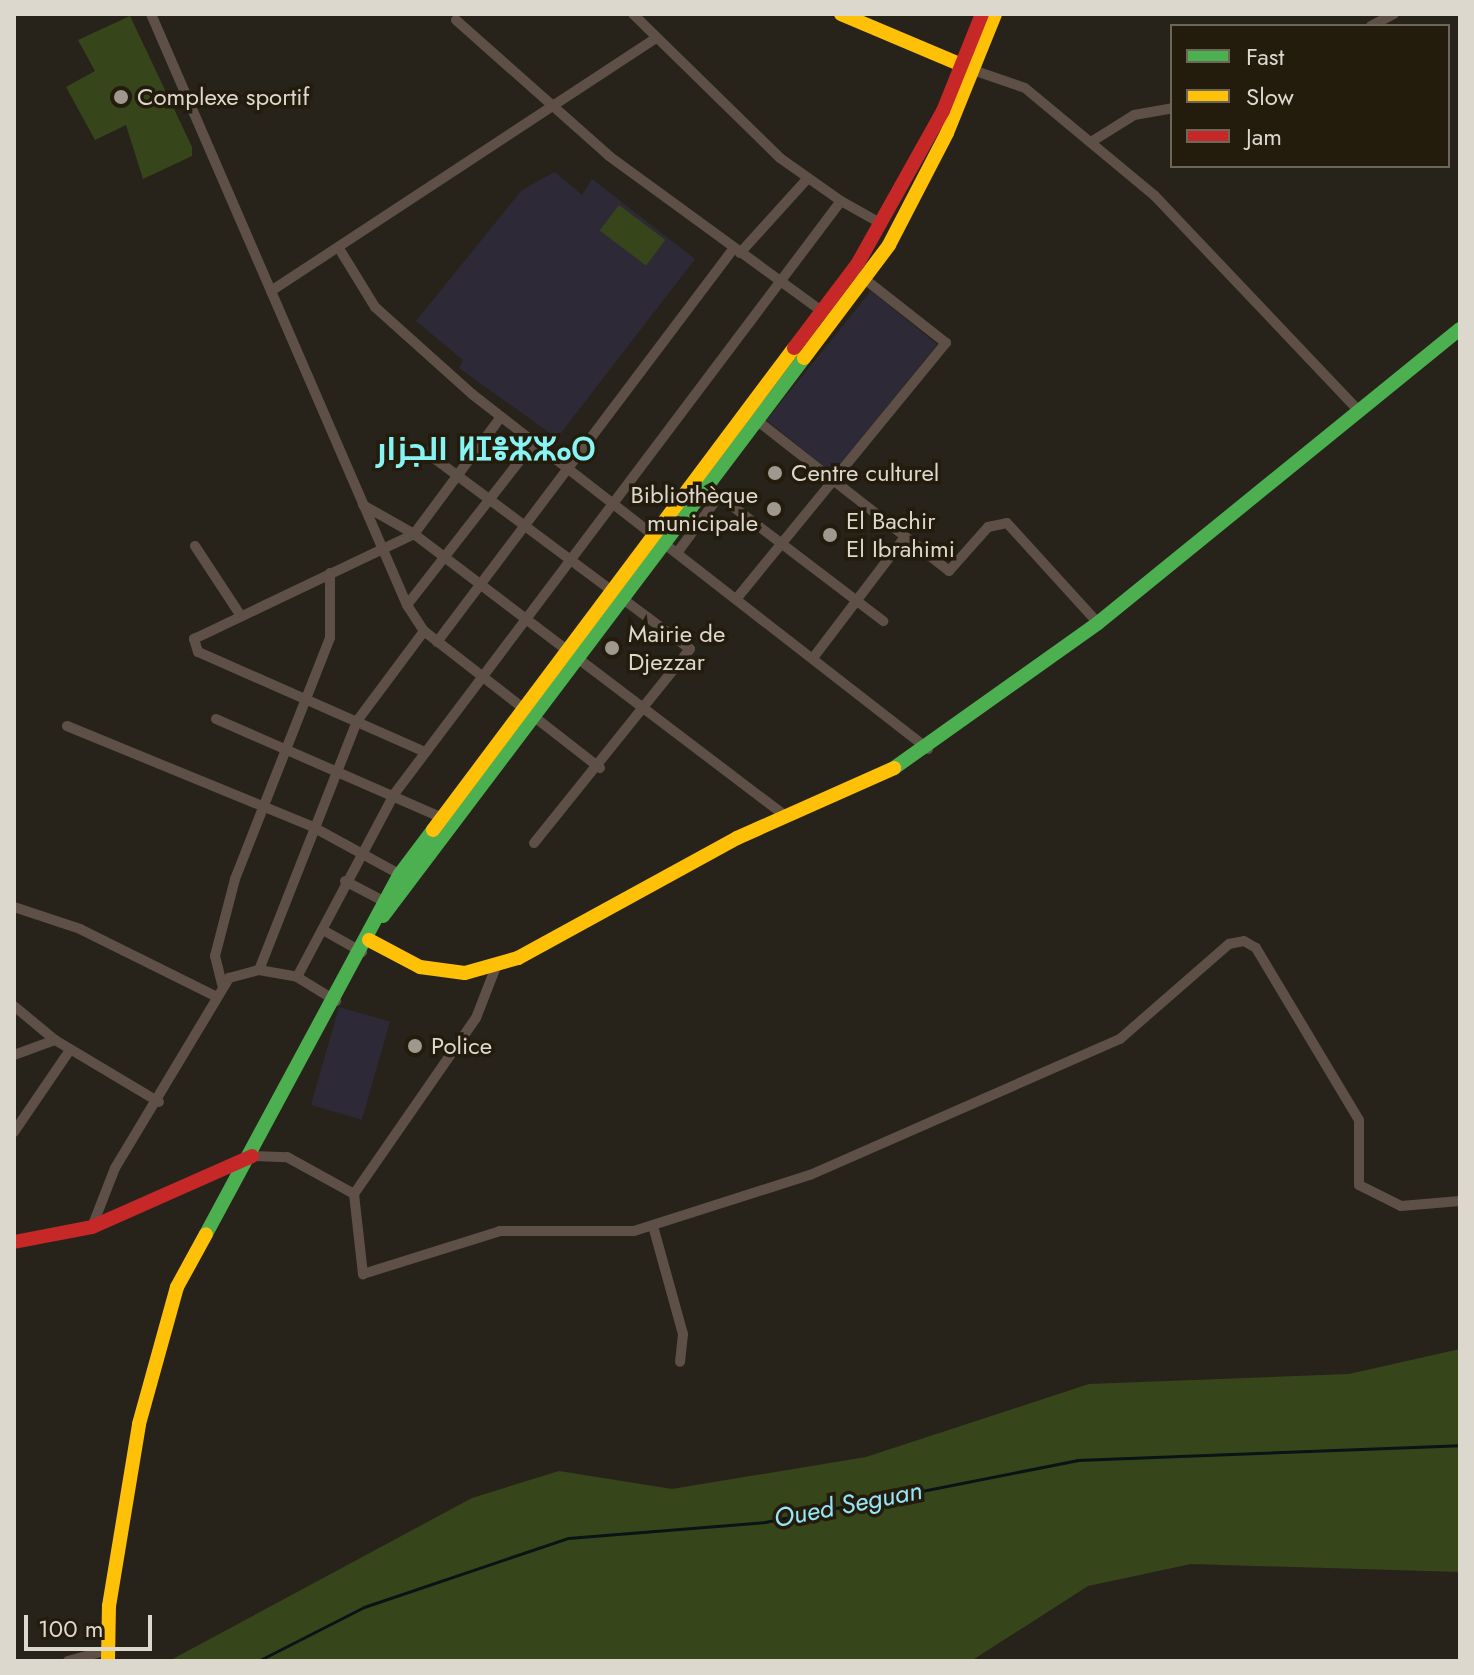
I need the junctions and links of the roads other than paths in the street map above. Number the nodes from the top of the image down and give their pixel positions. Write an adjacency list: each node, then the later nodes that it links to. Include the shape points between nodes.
1 (151, 14): 21 (street)
2 (633, 14): 9 (street)
3 (841, 14): 10 (main road)
4 (982, 14): 10 (main road)
5 (995, 14): 10 (main road)
6 (1394, 14): 8 (street)
7 (456, 20): 11 (street)
8 (1375, 24)
9 (656, 38): 11 (street); 14 (street)
10 (968, 68): 13 (street, via 1025,88); 16 (main road); 19 (main road, via 905,217)
11 (548, 107): 17 (street); 18 (street)
12 (1170, 108): 13 (street, via 1134,115)
13 (1091, 142): 24 (street, via 1154,195)
14 (808, 178): 15 (street); 18 (street)
15 (841, 201): 16 (street); 20 (street)
16 (882, 224): 19 (main road)
17 (340, 250): 21 (street); 26 (street, via 375,307)
18 (737, 251): 20 (street); 29 (street)
19 (859, 274): 22 (main road); 25 (main road); 31 (street, via 946,343)
20 (782, 283): 22 (street); 35 (street)
21 (271, 291): 36 (street)
22 (824, 313): 25 (main road)
23 (1460, 329): 24 (main road)
24 (1357, 409): 56 (main road)
25 (751, 416): 31 (street); 32 (main road); 39 (main road)
26 (501, 417): 27 (street); 30 (street)
27 (536, 440): 29 (street); 34 (street)
28 (423, 450): 30 (street)
29 (569, 467): 35 (street); 37 (street)
30 (458, 476): 34 (street); 38 (street)
31 (831, 479): 40 (street); 41 (street)
32 (706, 486): 33 (street); 39 (main road)
33 (719, 496): 41 (street); 44 (street)
34 (491, 502): 37 (street); 45 (street)
35 (611, 502): 39 (street); 46 (street)
36 (363, 505): 38 (street); 43 (street)
37 (525, 528): 46 (street); 48 (street)
38 (414, 534): 43 (street); 45 (street)
39 (658, 538): 44 (street); 49 (main road)
40 (904, 538): 51 (street); 56 (street, via 949,571 988,527 1007,523)
41 (780, 543): 50 (street); 51 (street)
42 (195, 546): 53 (street)
43 (382, 547): 47 (street); 52 (street)
44 (677, 553): 50 (street)
45 (444, 558): 48 (street); 52 (street)
46 (566, 560): 49 (street); 55 (street)
47 (330, 573): 53 (street); 62 (street, via 330,638)
48 (479, 587): 55 (street); 58 (street)
49 (615, 595): 59 (main road); 63 (street, via 690,649)
50 (737, 598): 60 (street)
51 (857, 601): 54 (street); 60 (street)
52 (407, 605): 57 (street)
53 (241, 616): 62 (street, via 194,639 198,652)
54 (883, 621)
55 (525, 622): 59 (street); 61 (street)
56 (1098, 623): 69 (main road)
57 (424, 631): 58 (street); 66 (street)
58 (437, 642): 61 (street)
59 (574, 655): 63 (street); 64 (main road)
60 (813, 658): 69 (street)
61 (482, 676): 64 (street); 70 (street)
62 (310, 697): 66 (street); 68 (street)
63 (643, 709): 71 (street); 75 (street)
64 (531, 711): 71 (street); 76 (main road)
65 (216, 719): 68 (street)
66 (357, 721): 70 (street); 72 (street)
67 (67, 726): 74 (street)
68 (290, 749): 72 (street); 74 (street)
69 (928, 749): 75 (main road)
70 (425, 752): 73 (street)
71 (600, 768): 78 (street)
72 (338, 770): 73 (street); 77 (street)
73 (395, 793): 76 (street); 79 (street)
74 (264, 808): 77 (street); 89 (street, via 215,956)
75 (786, 816): 86 (main road)
76 (447, 820): 80 (main road)
77 (313, 827): 79 (street); 87 (street)
78 (534, 843)
79 (359, 853): 80 (street); 81 (street)
80 (406, 877): 83 (main road)
81 (345, 881): 83 (street); 84 (street)
82 (14, 907): 90 (street, via 80,929)
83 (388, 908): 85 (main road)
84 (323, 930): 85 (street); 88 (street)
85 (366, 946): 86 (main road, via 420,967 465,973); 91 (main road)
86 (497, 964): 99 (street, via 476,1018)
87 (259, 970): 88 (street); 89 (street)
88 (297, 977): 91 (street)
89 (222, 984): 90 (street)
90 (217, 997): 96 (street)
91 (336, 1001): 98 (main road)
92 (14, 1006): 93 (street)
93 (55, 1040): 94 (street); 95 (street)
94 (70, 1050): 96 (street); 97 (street)
95 (14, 1055)
96 (159, 1102): 102 (street, via 115,1168)
97 (14, 1132)
98 (252, 1156): 99 (street, via 287,1157); 102 (main road); 105 (main road, via 177,1287 155,1348 124,1509)
99 (354, 1194): 101 (street, via 363,1274 500,1231)
100 (1460, 1201): 101 (street, via 1401,1206 1359,1185 1359,1120 1256,948 1244,941 1229,944 1120,1039 810,1175)
101 (653, 1226): 104 (street, via 683,1334)
102 (92, 1227): 103 (main road)
103 (14, 1242)
104 (680, 1362)
105 (108, 1656): 106 (street)
106 (68, 1661)

